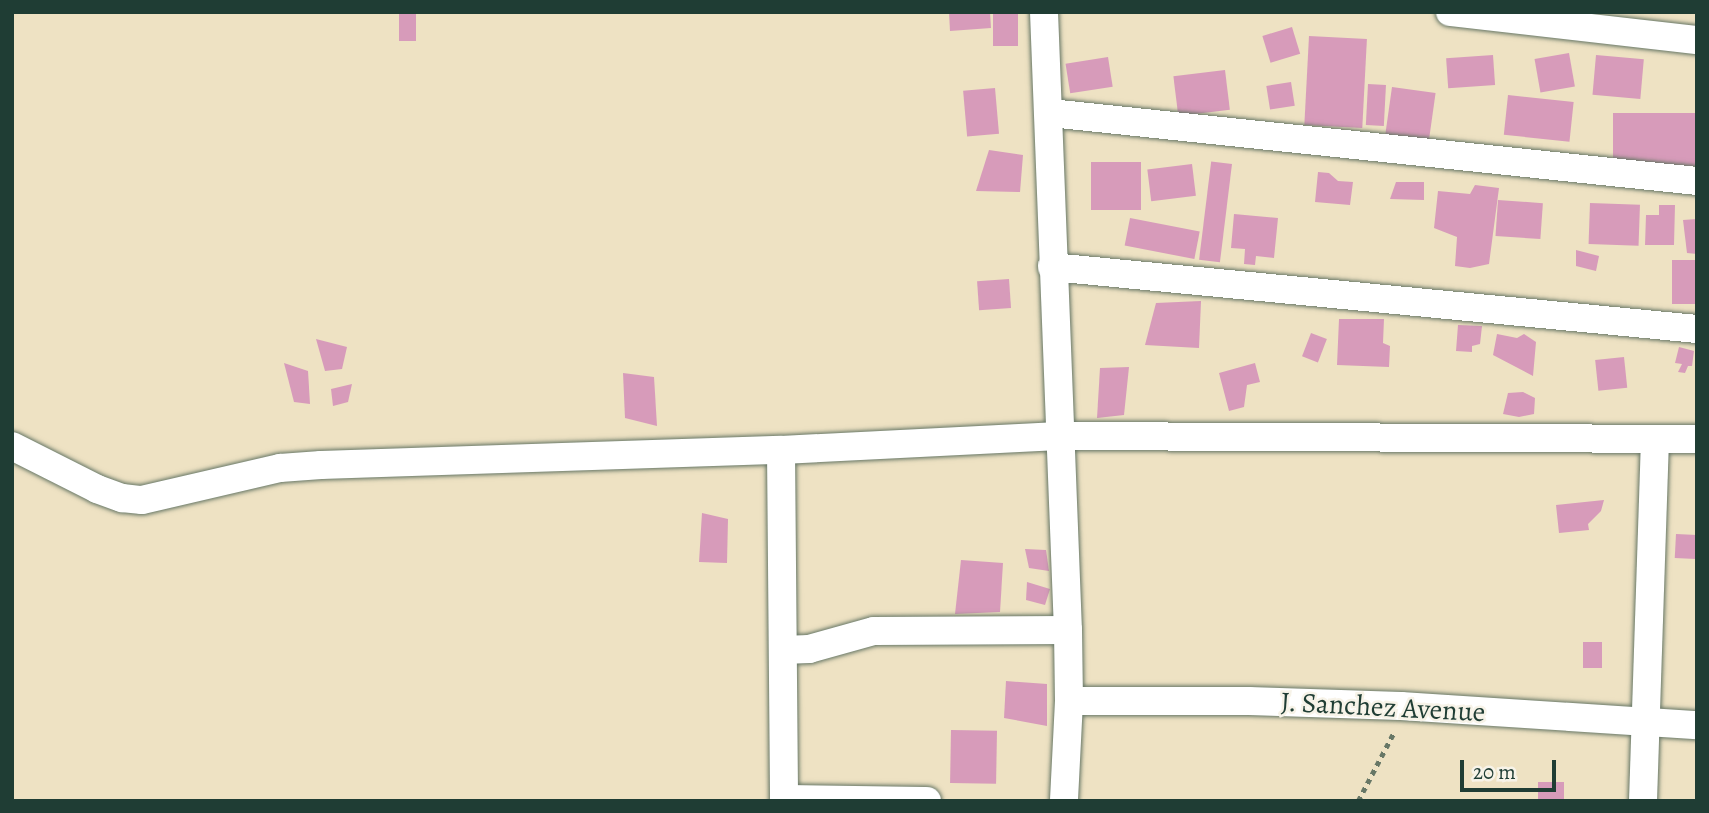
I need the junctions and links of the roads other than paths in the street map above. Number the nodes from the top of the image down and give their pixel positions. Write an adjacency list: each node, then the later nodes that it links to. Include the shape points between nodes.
1 (1044, 12): 4 (street)
2 (1450, 12): 3 (street)
3 (1697, 40)
4 (1049, 113): 5 (street); 6 (street)
5 (1697, 181)
6 (1052, 267): 7 (street); 8 (street)
7 (1697, 329)
8 (1059, 436): 10 (street); 12 (street); 13 (street)
9 (1697, 439): 10 (street)
10 (1655, 440): 16 (street)
11 (12, 446): 12 (street, via 97,489 142,500 280,468)
12 (781, 450): 14 (street)
13 (1068, 630): 14 (street, via 874,631 809,649); 15 (street)
14 (783, 650): 18 (street)
15 (1069, 701): 16 (street, J. Sanchez Avenue, via 1401,706); 20 (street)
16 (1647, 723): 17 (street, J. Sanchez Avenue); 21 (street)
17 (1697, 725)
18 (784, 800): 19 (street)
19 (927, 801)
20 (1064, 801)
21 (1643, 801)

